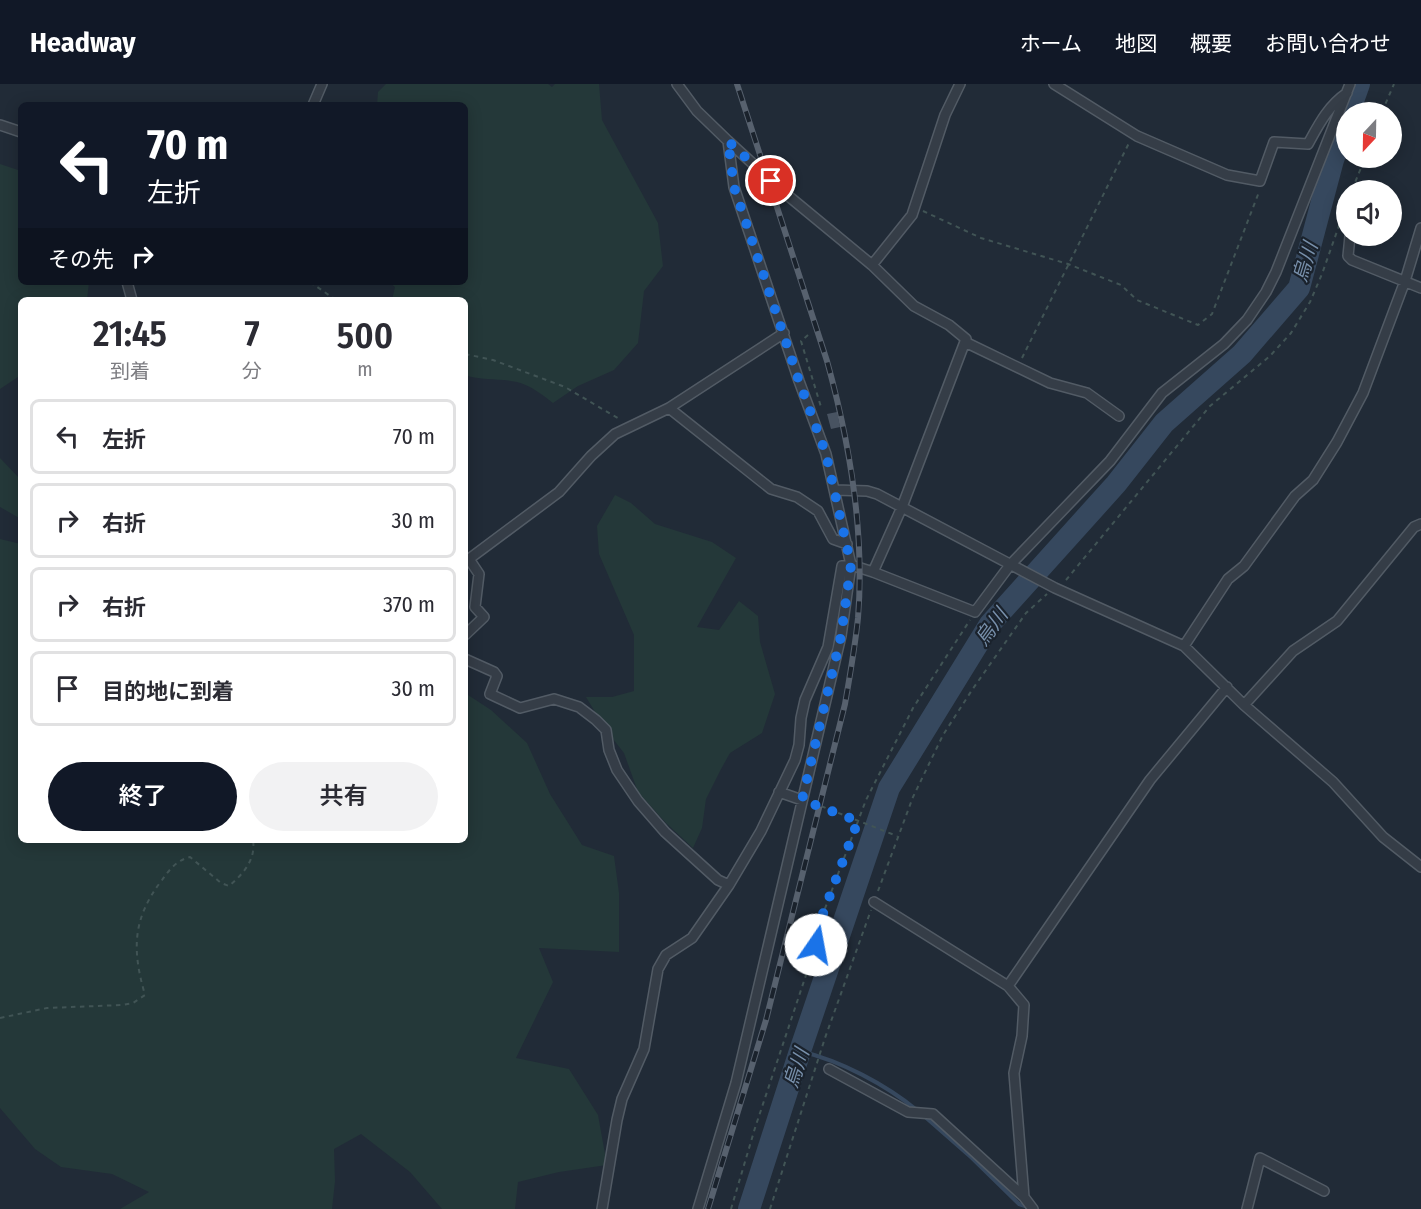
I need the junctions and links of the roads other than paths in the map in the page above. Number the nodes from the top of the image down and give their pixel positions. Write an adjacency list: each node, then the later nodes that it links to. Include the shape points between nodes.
1 (322, 84): 6 (street)
2 (677, 84): 9 (street, via 697,111)
3 (960, 84): 12 (street, via 945,115 912,215)
4 (1054, 84): 5 (street, via 1133,134 1227,175 1260,181 1274,142 1308,144 1323,116)
5 (1348, 88): 26 (street, via 1266,292 1224,344 1162,393 1110,461)
6 (314, 102)
7 (0, 125): 8 (street)
8 (18, 131)
9 (728, 141): 12 (street); 15 (street, via 734,187)
10 (1421, 228): 13 (street)
11 (1349, 246): 13 (street, via 1348,256 1352,260)
12 (872, 265): 16 (street, via 914,306 950,325)
13 (1405, 280): 14 (street); 29 (street, via 1363,393 1336,442 1312,480 1295,496 1244,566 1228,579)
14 (1421, 288)
15 (784, 333): 17 (street); 19 (street)
16 (965, 342): 18 (street, via 1050,383 1087,393); 20 (street)
17 (669, 408): 22 (street, via 771,489 797,497 818,511 833,539); 23 (street, via 615,434 559,492)
18 (1119, 416)
19 (835, 490): 20 (street, via 867,491); 22 (street)
20 (902, 507): 26 (street); 27 (street)
21 (1421, 524): 32 (street, via 1414,526 1337,621 1293,651)
22 (847, 544): 25 (street)
23 (468, 559)
24 (468, 561): 28 (street, via 479,574 475,607 484,617)
25 (851, 565): 27 (street); 33 (street, via 842,566 828,647 805,700 795,760); 34 (street, via 841,636)
26 (1012, 566): 27 (street, via 975,612); 29 (street)
27 (873, 572)
28 (468, 632)
29 (1184, 646): 31 (street)
30 (468, 660): 36 (street, via 497,676 490,694 520,708 554,699 579,707 596,720 606,730 617,771 638,801 665,832 718,880)
31 (1227, 687): 32 (street); 38 (street, via 1150,780)
32 (1244, 705): 35 (street, via 1333,782 1383,837)
33 (779, 792): 34 (street); 36 (street)
34 (802, 800): 43 (street, via 736,1083)
35 (1421, 867)
36 (729, 885): 42 (street, via 692,938 666,955 658,969 644,1049 617,1120)
37 (874, 902): 38 (street)
38 (1008, 986): 41 (street, via 1024,1005 1014,1073)
39 (829, 1070): 41 (street, via 908,1112 933,1114)
40 (1324, 1191): 45 (street, via 1260,1158)
41 (1024, 1197): 44 (street)
42 (602, 1209)
43 (698, 1209)
44 (1033, 1209)
45 (1247, 1209)

